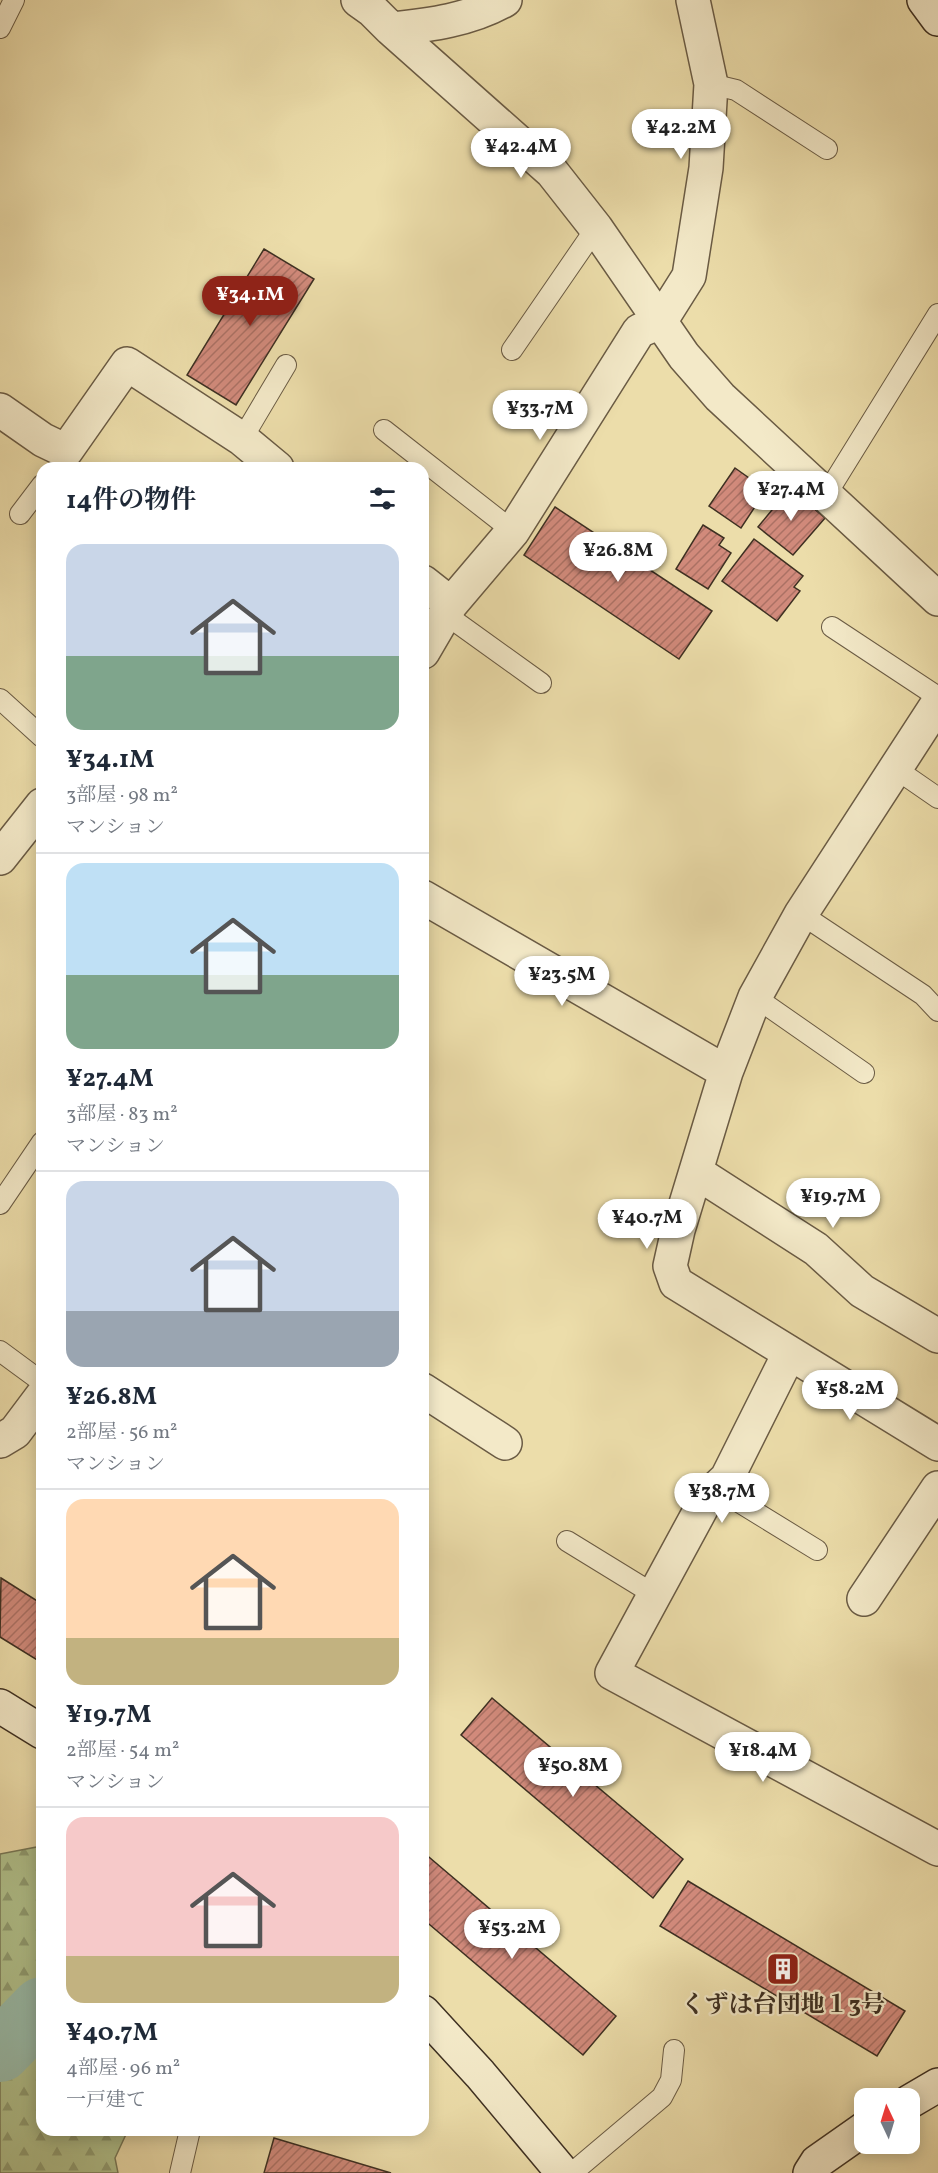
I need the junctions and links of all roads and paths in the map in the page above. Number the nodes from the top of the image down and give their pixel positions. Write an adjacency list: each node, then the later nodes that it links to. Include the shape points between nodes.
1 (14, 0): 7 (lane)
2 (505, 0): 5 (street, via 442,24)
3 (693, 0): 8 (street)
4 (924, 0): 6 (street)
5 (374, 10): 10 (street, via 552,172)
6 (938, 19)
7 (0, 28)
8 (711, 84): 9 (lane, via 736,90); 12 (street, via 706,168 689,276)
9 (827, 149)
10 (596, 228): 12 (street); 13 (lane)
11 (938, 314): 23 (lane)
12 (660, 322): 23 (street, via 720,397); 25 (street, via 639,331)
13 (512, 350)
14 (286, 365): 17 (lane)
15 (0, 410): 18 (street, via 43,440)
16 (384, 430): 20 (lane)
17 (242, 439): 18 (street, via 126,364); 19 (street)
18 (60, 460)
19 (265, 462)
20 (425, 462)
21 (429, 465): 25 (lane)
22 (36, 493): 24 (lane)
23 (826, 495): 27 (street)
24 (21, 514)
25 (513, 531): 28 (street)
26 (429, 588): 28 (street)
27 (935, 590)
28 (448, 609): 30 (street); 31 (lane)
29 (832, 627): 32 (lane)
30 (429, 642)
31 (541, 683)
32 (938, 697)
33 (0, 699): 35 (lane)
34 (938, 703): 36 (street)
35 (36, 732)
36 (896, 769): 37 (lane); 41 (street)
37 (938, 798)
38 (36, 813): 39 (street)
39 (0, 858)
40 (429, 900): 44 (street)
41 (801, 914): 42 (street); 43 (lane, via 922,995)
42 (755, 997): 44 (street); 45 (lane)
43 (938, 1011)
44 (726, 1072): 47 (street)
45 (864, 1073)
46 (36, 1151): 48 (lane)
47 (696, 1172): 49 (street, via 816,1249 862,1290); 51 (street, via 670,1266 676,1283)
48 (0, 1204)
49 (938, 1336)
50 (0, 1351): 52 (lane)
51 (789, 1354): 57 (street); 58 (street, via 727,1478)
52 (36, 1378)
53 (429, 1394): 56 (street)
54 (36, 1404): 55 (street, via 15,1432)
55 (0, 1441)
56 (505, 1443)
57 (938, 1444)
58 (716, 1488): 61 (lane); 62 (street)
59 (938, 1488): 63 (street)
60 (567, 1541): 62 (lane)
61 (817, 1550)
62 (655, 1595): 66 (street, via 612,1673)
63 (864, 1599)
64 (0, 1706): 65 (street)
65 (36, 1728)
66 (935, 1840)
67 (429, 2019): 74 (street)
68 (674, 2050): 75 (lane, via 671,2080 662,2097)
69 (938, 2085): 70 (street)
70 (920, 2096)
71 (189, 2136): 73 (lane)
72 (854, 2136): 76 (street, via 817,2162)
73 (180, 2173)
74 (563, 2173)
75 (572, 2173)
76 (810, 2173)

